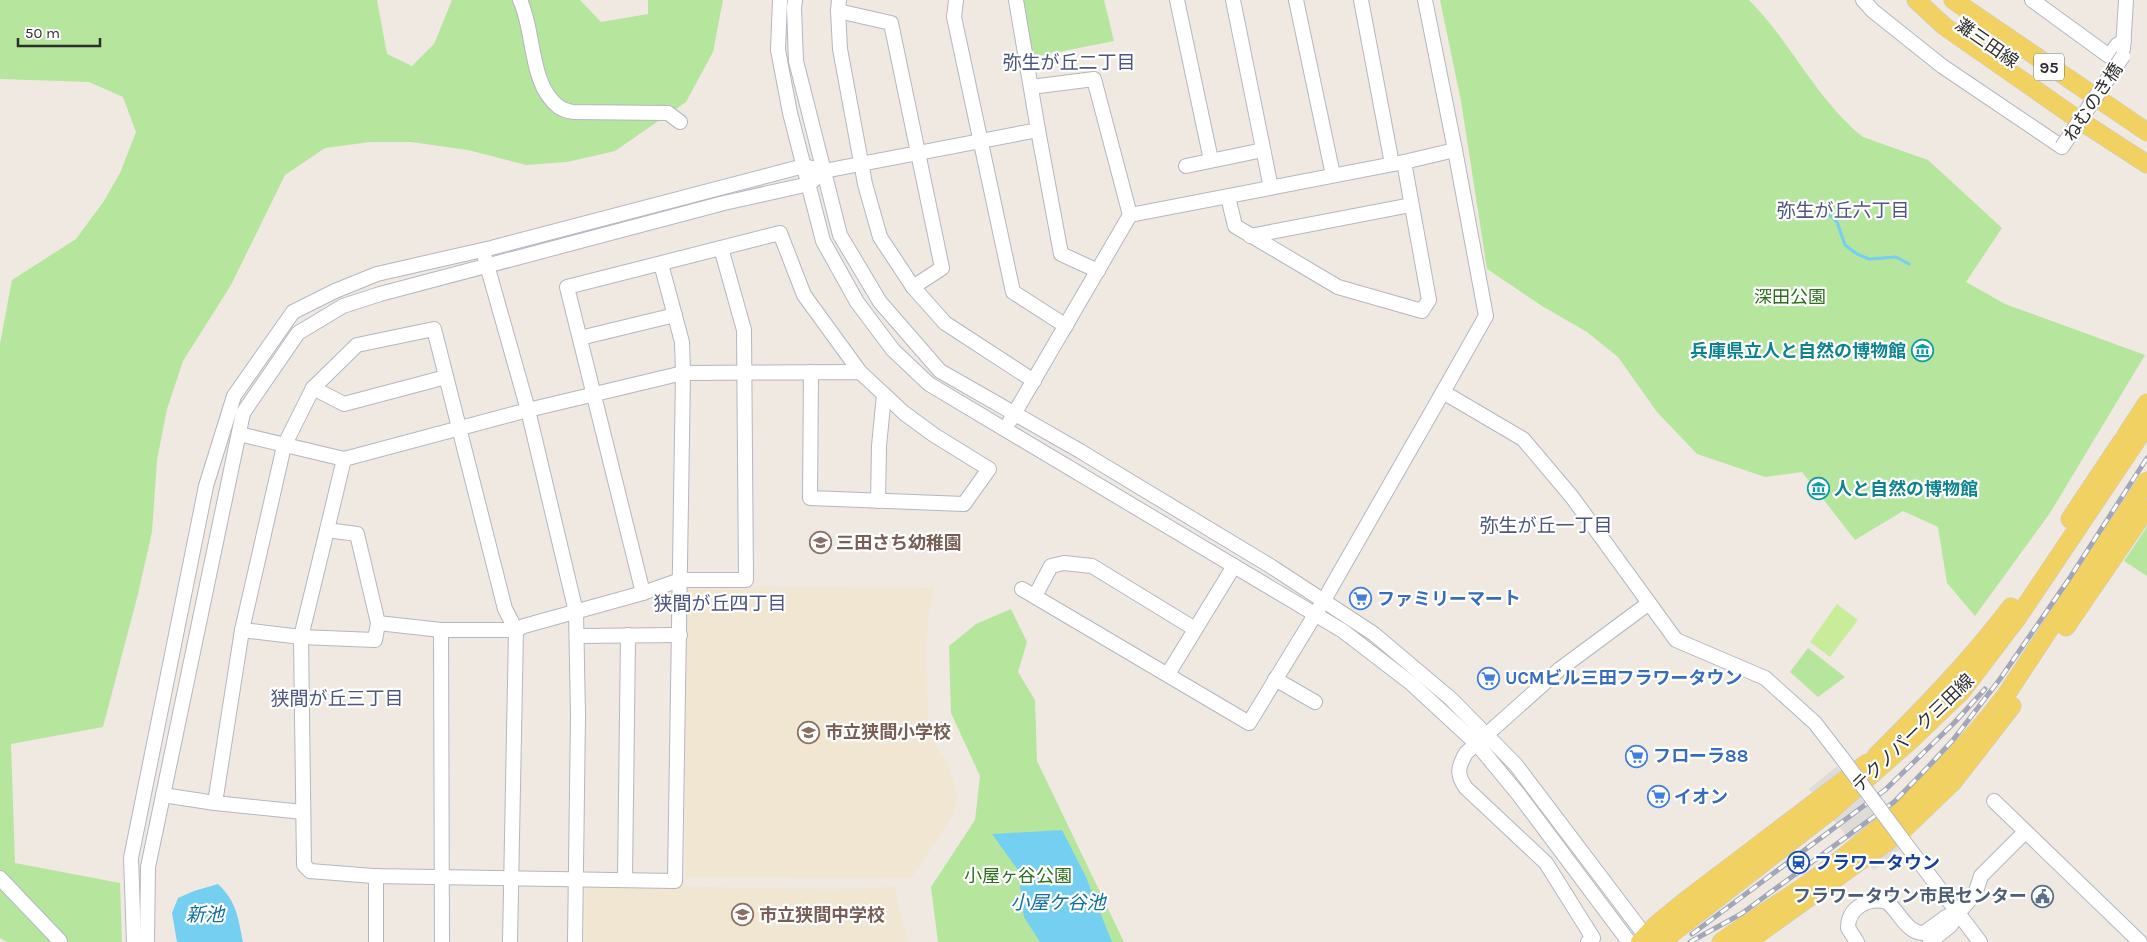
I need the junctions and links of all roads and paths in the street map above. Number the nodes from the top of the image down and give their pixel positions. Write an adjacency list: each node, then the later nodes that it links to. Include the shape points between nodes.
1 (520, 0): 25 (street, via 528,21 538,73 548,97 560,108 573,112 668,113)
2 (780, 0): 37 (street, via 778,50)
3 (795, 0): 39 (street, via 796,61)
4 (956, 0): 28 (street, via 954,17)
5 (1016, 0): 22 (street)
6 (1177, 0): 33 (street)
7 (1233, 0): 29 (street)
8 (1296, 0): 40 (street)
9 (1361, 0): 34 (street)
10 (1425, 0): 30 (street)
11 (1864, 0): 20 (street, ねむのき橋, bridge, via 1873,11 1942,66 2062,147 2123,56)
12 (1916, 0): 23 (main road, 95, via 1944,26)
13 (1928, 0): 19 (main road, 灘三田線 / 95)
14 (1974, 0): 21 (main road, 95)
15 (2032, 0): 20 (street, via 2109,56)
16 (2126, 0): 20 (street)
17 (1954, 1): 21 (main road, 95); 27 (main road, 灘三田線 / 95)
18 (839, 6): 31 (street, via 891,23); 35 (street, via 840,49)
19 (1969, 32): 23 (main road, 95); 32 (main road, 灘三田線 / 95)
20 (2124, 41)
21 (2034, 46): 24 (main road, 95)
22 (1031, 87): 26 (street); 45 (street, via 1094,79)
23 (2046, 97): 36 (main road, 95)
24 (2147, 119)
25 (680, 122)
26 (1038, 130): 28 (street); 51 (street, via 1061,254)
27 (2147, 132)
28 (982, 141): 31 (street); 54 (street, via 1013,292)
29 (1263, 150): 33 (street); 42 (street)
30 (1455, 150): 34 (street); 63 (street, via 1486,316)
31 (919, 151): 35 (street); 52 (street, via 942,268)
32 (2147, 152)
33 (1211, 160): 38 (street)
34 (1398, 163): 40 (street); 44 (street)
35 (861, 164): 39 (street); 52 (street, via 880,236)
36 (2147, 164)
37 (804, 166): 39 (street); 41 (street); 48 (street)
38 (1186, 166)
39 (824, 171): 41 (street); 68 (street, via 840,235 880,302 940,371)
40 (1333, 175): 42 (street)
41 (809, 184): 50 (street, via 724,203); 71 (street, via 824,241 857,302 893,350 929,384)
42 (1271, 188): 43 (street)
43 (1228, 197): 45 (street); 46 (street, via 1235,226)
44 (1411, 205): 46 (street); 46 (street, via 1429,300 1422,312 1338,287)
45 (1137, 214): 51 (street)
46 (1250, 236)
47 (721, 248): 49 (street); 56 (street, via 744,330); 58 (street, via 780,233 804,295)
48 (482, 250): 50 (street); 123 (street, via 378,274 293,312 234,396 206,486 131,858)
49 (661, 264): 53 (street); 55 (street, via 567,287)
50 (488, 266): 67 (street); 72 (street, via 343,306 298,333 243,413)
51 (1098, 271): 54 (street)
52 (914, 287): 61 (street, via 945,323)
53 (675, 315): 55 (street); 59 (street, via 682,342)
54 (1066, 326): 61 (street)
55 (580, 338): 64 (street)
56 (745, 372): 57 (street); 59 (street); 84 (street, via 746,580)
57 (811, 372): 58 (street); 78 (street, via 810,498)
58 (860, 372): 65 (street)
59 (683, 373): 64 (street); 84 (street)
60 (446, 377): 62 (street, via 344,404); 62 (street, via 434,329 357,345); 70 (street)
61 (1034, 381): 68 (street)
62 (313, 388): 74 (street)
63 (1444, 392): 88 (street); 89 (street, via 1524,439 1572,497)
64 (593, 394): 67 (street); 86 (street)
65 (884, 395): 78 (street); 78 (street, via 934,435 989,469 964,504)
66 (2147, 403): 73 (main road)
67 (528, 410): 70 (street); 90 (street)
68 (1018, 416): 71 (street); 88 (street)
69 (2147, 424): 82 (main road, テクノパーク三田線)
70 (459, 430): 75 (street); 96 (street, via 505,609)
71 (1009, 430): 83 (street)
72 (239, 434): 74 (street); 108 (street)
73 (2122, 440): 82 (main road); 107 (main road, via 2025,589 1983,644)
74 (284, 446): 75 (street); 94 (street)
75 (344, 459): 81 (street)
76 (2147, 482): 80 (main road)
77 (2147, 500): 80 (main road, via 2140,509)
78 (878, 501)
79 (2147, 508): 113 (main road, via 2024,690 1953,782)
80 (2126, 514): 105 (main road)
81 (327, 530): 92 (street, via 357,534); 100 (street)
82 (2062, 552): 103 (main road, テクノパーク三田線, via 1996,648)
83 (1234, 566): 91 (street); 93 (street)
84 (680, 580): 86 (street); 98 (street)
85 (1022, 588): 87 (street)
86 (643, 593): 90 (street)
87 (1035, 596): 93 (street, via 1051,566 1064,563 1092,566); 101 (street)
88 (1324, 600): 91 (street); 106 (street, via 1374,634 1451,699)
89 (1649, 603): 106 (street, via 1560,669); 120 (street, bridge, via 1676,640 1764,678 1815,723)
90 (576, 612): 96 (street); 99 (street)
91 (1314, 614): 102 (street); 106 (street, via 1343,631)
92 (378, 622): 95 (street); 100 (street, via 375,640)
93 (1195, 629): 101 (street)
94 (242, 630): 100 (street); 110 (street)
95 (441, 630): 96 (street); 115 (street)
96 (516, 630): 117 (street)
97 (628, 635): 98 (street); 99 (street); 119 (street)
98 (680, 635): 119 (street, via 675,881)
99 (577, 636): 118 (street)
100 (301, 637): 111 (street)
101 (1168, 674): 102 (street, via 1249,723)
102 (1276, 679): 104 (street)
103 (1961, 692): 107 (main road); 122 (main road, テクノパーク三田線, via 1829,812)
104 (1315, 702)
105 (1994, 711): 113 (main road, via 1970,748); 130 (main road, via 1924,788 1887,821 1806,884)
106 (1482, 739): 122 (street, via 1516,765); 129 (street, via 1461,761 1459,779 1546,863 1593,938)
107 (1876, 757): 122 (main road, via 1685,901 1657,924)
108 (163, 796): 110 (street); 124 (street, via 148,867)
109 (1994, 801): 112 (street)
110 (215, 803): 111 (street)
111 (303, 812): 114 (street, via 304,865 310,871)
112 (2025, 832): 120 (street, via 1981,876 1975,894); 135 (street)
113 (1887, 842): 131 (main road)
114 (376, 876): 115 (street); 125 (street)
115 (442, 877): 117 (street); 126 (street)
116 (0, 878): 121 (street)
117 (511, 878): 118 (street); 127 (street)
118 (576, 880): 119 (street); 128 (street)
119 (625, 880)
120 (1958, 913): 132 (street, via 1920,933 1908,926 1887,902 1872,900 1857,907 1850,915 1848,928); 133 (street, via 1951,925); 134 (street)
121 (60, 941)
122 (1645, 941)
123 (134, 942)
124 (147, 942)
125 (376, 942)
126 (442, 942)
127 (510, 942)
128 (575, 942)
129 (1588, 942)
130 (1721, 942)
131 (1747, 942)
132 (1857, 942)
133 (1930, 942)
134 (1980, 942)
135 (2140, 942)

